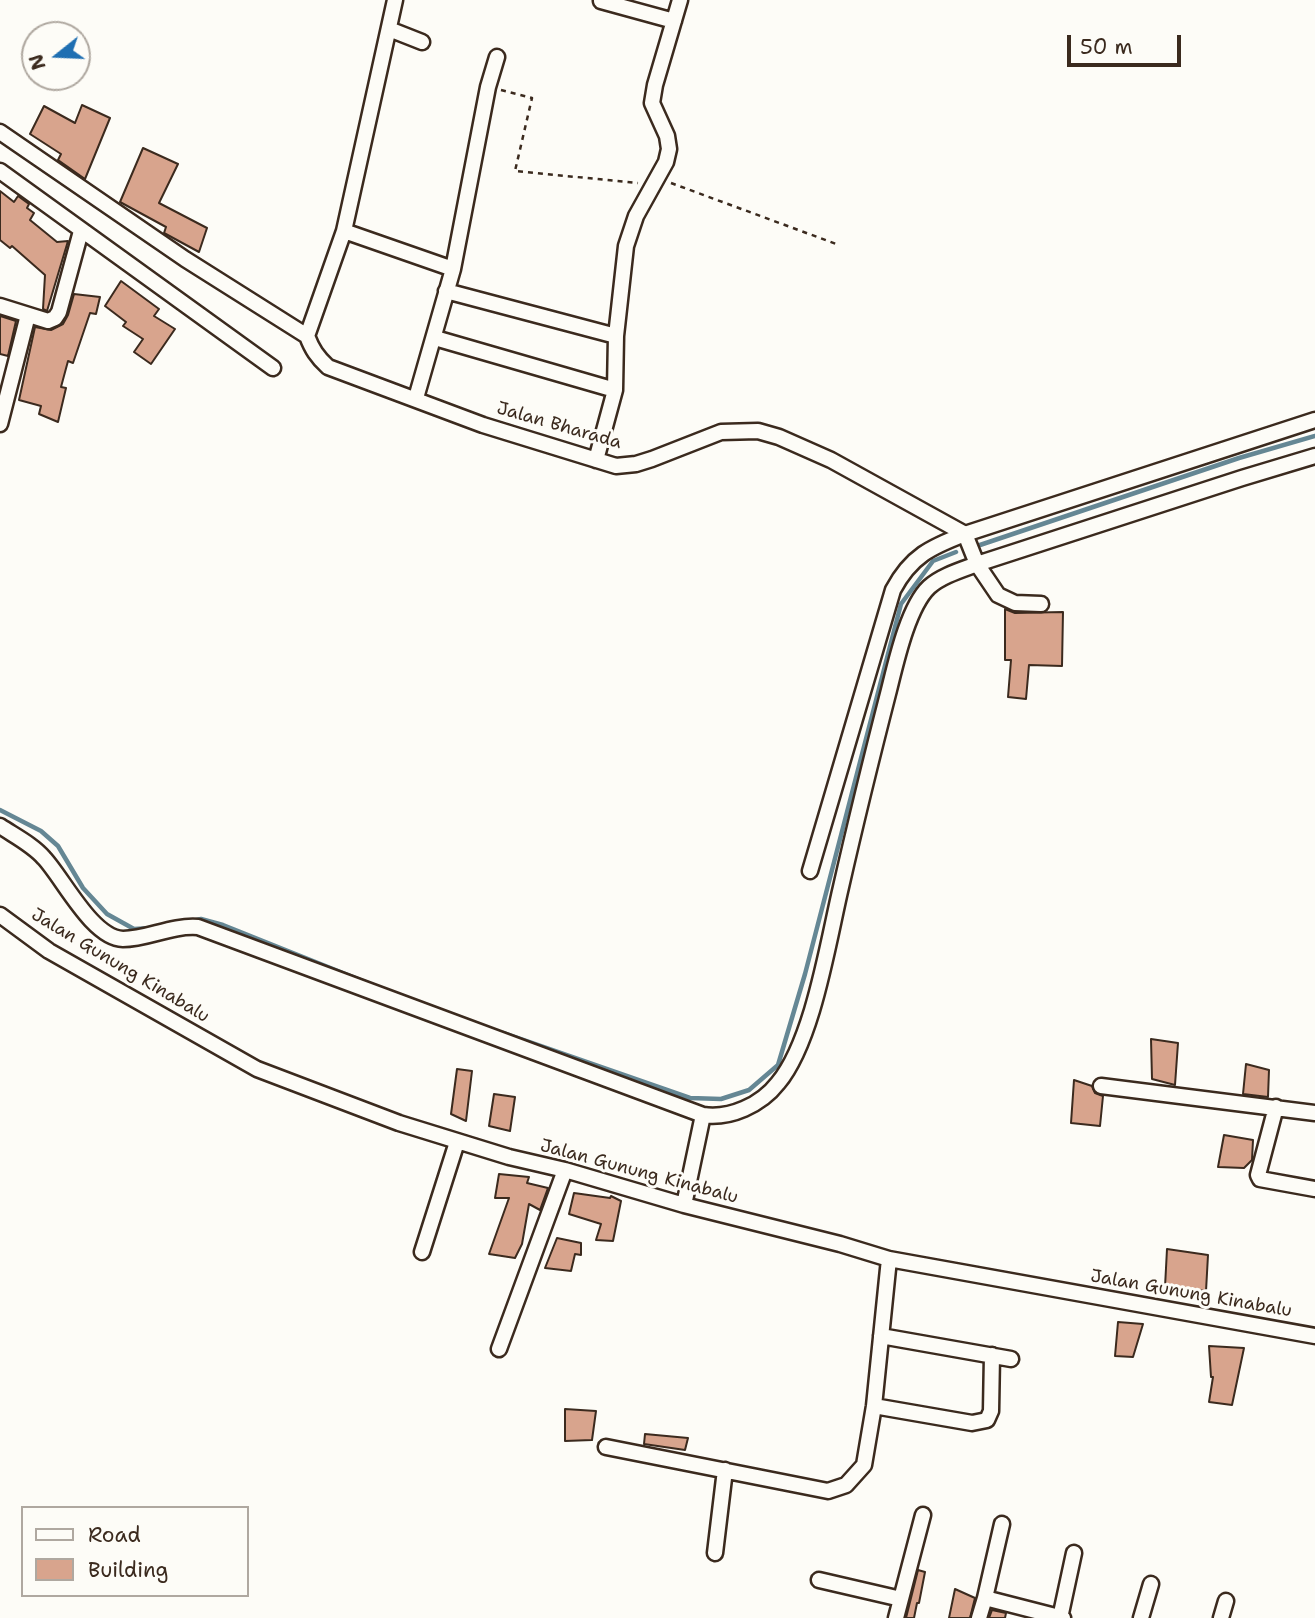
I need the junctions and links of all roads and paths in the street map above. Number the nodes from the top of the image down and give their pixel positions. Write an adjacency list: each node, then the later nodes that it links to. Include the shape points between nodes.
1 (395, 0): 5 (street)
2 (681, 0): 4 (street)
3 (601, 1): 4 (street)
4 (674, 21): 11 (street, via 652,103 669,149)
5 (389, 29): 6 (street); 12 (street)
6 (422, 43)
7 (496, 57): 8 (street)
8 (488, 87): 11 (path, via 532,98 514,171); 15 (street)
9 (0, 132): 19 (street, Jalan Bharada)
10 (0, 171): 13 (street)
11 (655, 181): 14 (path); 20 (street, via 626,246)
12 (344, 231): 15 (street); 19 (street)
13 (81, 232): 18 (street, via 59,312 48,321); 22 (street)
14 (839, 245)
15 (453, 269): 16 (street)
16 (446, 291): 20 (street); 21 (street)
17 (0, 306): 18 (street)
18 (28, 315): 26 (street)
19 (307, 336): 24 (street, Jalan Bharada, via 312,350 328,367)
20 (616, 337): 23 (street)
21 (435, 338): 23 (street); 24 (street)
22 (274, 368)
23 (615, 390): 28 (street)
24 (416, 398): 28 (street, Jalan Bharada, via 483,425)
25 (1315, 420): 29 (street)
26 (0, 424)
27 (1315, 456): 30 (street)
28 (596, 460): 29 (street, Jalan Bharada, via 616,466 636,464 721,432 758,431 831,460)
29 (966, 538): 30 (street); 33 (street, via 932,547 907,569 893,590)
30 (975, 560): 31 (street, via 989,584 1007,600); 38 (street, via 929,588 906,628 814,1002 795,1056 779,1082 755,1102 728,1115)
31 (1041, 604)
32 (0, 826): 38 (street, via 44,857 95,923 116,937 198,928)
33 (810, 871)
34 (0, 915): 39 (street, Jalan Gunung Kinabalu, via 49,951 257,1069)
35 (1101, 1086): 36 (street)
36 (1276, 1107): 37 (street); 41 (street, via 1258,1175)
37 (1315, 1113)
38 (703, 1115): 42 (street)
39 (457, 1142): 40 (street, Jalan Gunung Kinabalu); 43 (street)
40 (565, 1170): 42 (street, Jalan Gunung Kinabalu); 47 (street)
41 (1315, 1189)
42 (684, 1205): 44 (street, Jalan Gunung Kinabalu)
43 (422, 1252)
44 (889, 1259): 45 (street); 46 (street, Jalan Gunung Kinabalu)
45 (881, 1336): 48 (street); 50 (street)
46 (1315, 1336)
47 (499, 1349)
48 (992, 1355): 49 (street); 50 (street, via 987,1420 972,1423)
49 (1011, 1359)
50 (874, 1406): 52 (street, via 864,1465 841,1488 828,1491)
51 (606, 1447): 52 (street)
52 (725, 1470): 55 (street)
53 (923, 1515): 60 (street)
54 (1002, 1524): 59 (street)
55 (715, 1553)
56 (1074, 1553): 64 (street)
57 (819, 1580): 60 (street)
58 (1151, 1584): 65 (street)
59 (985, 1598): 63 (street); 64 (street)
60 (901, 1599): 62 (street)
61 (1226, 1601): 66 (street)
62 (896, 1618)
63 (979, 1618)
64 (1061, 1618)
65 (1141, 1618)
66 (1221, 1618)

